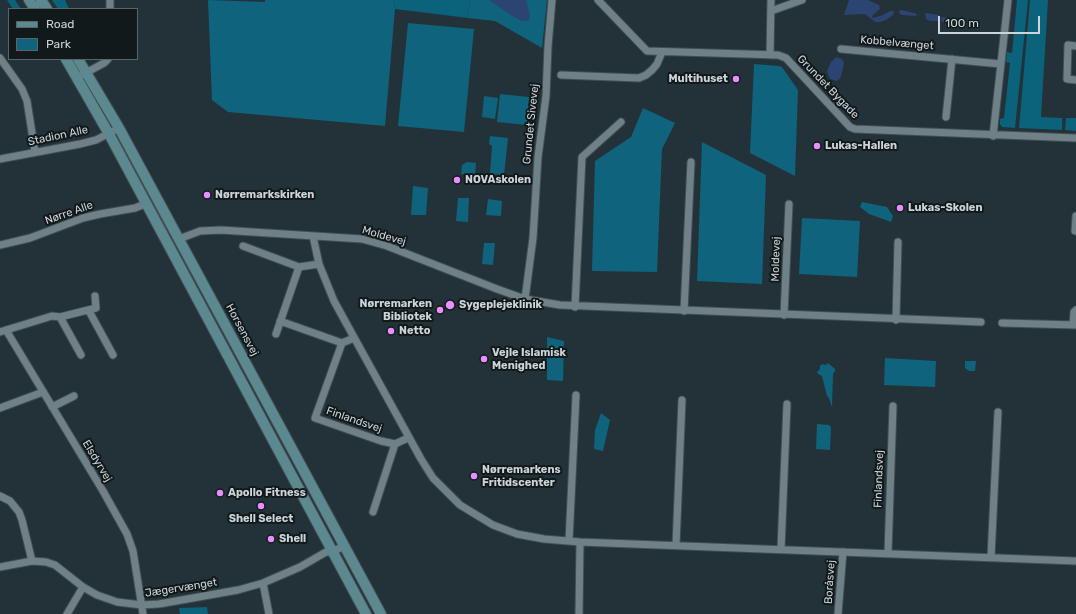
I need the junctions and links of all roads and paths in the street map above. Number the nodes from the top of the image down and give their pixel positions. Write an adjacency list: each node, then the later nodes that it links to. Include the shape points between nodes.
1 (552, 0): 43 (street, Grundet Sivevej, via 534,233)
2 (598, 0): 9 (street, Grundet Bygade, via 647,51)
3 (771, 0): 6 (street)
4 (802, 0): 6 (street)
5 (1008, 0): 16 (street)
6 (771, 11): 10 (street)
7 (1076, 46): 20 (street, via 1068,45 1067,79)
8 (841, 49): 15 (street, Kobbelvænget)
9 (662, 52): 10 (street, Grundet Bygade); 18 (street, via 652,70 639,78)
10 (770, 55): 25 (street, Grundet Bygade, via 786,58 855,130)
11 (0, 58): 27 (street, via 22,89 27,101)
12 (67, 60): 19 (main road)
13 (79, 60): 17 (main road, Horsensvej)
14 (107, 60): 17 (street)
15 (952, 60): 16 (street, Kobbelvænget); 21 (street)
16 (1001, 64): 25 (street)
17 (87, 72): 19 (street); 23 (main road, Horsensvej)
18 (561, 75)
19 (77, 78): 24 (main road)
20 (1076, 80)
21 (946, 117)
22 (621, 122): 44 (street, via 582,157)
23 (119, 128): 24 (street, Stadion Alle); 36 (main road, Horsensvej)
24 (109, 134): 27 (street, Stadion Alle, via 80,144); 30 (main road)
25 (993, 136): 26 (street, Grundet Bygade)
26 (1076, 138)
27 (35, 152): 28 (street, Stadion Alle)
28 (0, 159)
29 (691, 162): 47 (street)
30 (132, 180): 31 (main road); 36 (main road, via 146,194 168,233)
31 (145, 204): 38 (street, Nørre Alle, via 83,218 30,238); 61 (main road)
32 (789, 204): 48 (street, Moldevej)
33 (1076, 216): 34 (street)
34 (1075, 231)
35 (313, 236): 36 (street, Moldevej, via 221,230 200,231); 40 (street, Finlandsvej); 43 (street, Moldevej, via 362,239 387,246)
36 (179, 239): 61 (main road, via 177,245 180,254 223,338); 79 (main road, Horsensvej)
37 (898, 242): 50 (street)
38 (0, 245)
39 (243, 246): 41 (street)
40 (319, 264): 41 (street); 57 (street, Finlandsvej)
41 (299, 267): 51 (street)
42 (95, 296): 46 (street, via 96,308)
43 (525, 299): 44 (street, Moldevej)
44 (576, 307): 47 (street, Moldevej)
45 (1076, 310): 54 (street)
46 (88, 311): 49 (street); 59 (street)
47 (684, 311): 48 (street, Moldevej)
48 (784, 315): 50 (street, Moldevej)
49 (60, 317): 55 (street, via 52,316); 60 (street)
50 (896, 320): 52 (street, Moldevej)
51 (280, 321): 56 (street); 58 (street)
52 (981, 322)
53 (1002, 323): 54 (street)
54 (1074, 325)
55 (3, 331): 62 (street, Elsdyrvej)
56 (276, 334)
57 (354, 338): 58 (street); 71 (street, Finlandsvej)
58 (342, 343): 72 (street, Finlandsvej, via 315,418)
59 (113, 355)
60 (81, 356)
61 (231, 362): 73 (main road)
62 (43, 392): 68 (street, Elsdyrvej); 69 (street)
63 (576, 395): 76 (street)
64 (74, 396): 68 (street)
65 (682, 400): 78 (street)
66 (787, 404): 80 (street)
67 (893, 406): 83 (street, Finlandsvej)
68 (52, 407): 90 (street, Elsdyrvej, via 127,534 133,551)
69 (0, 408)
70 (998, 412): 84 (street)
71 (408, 438): 72 (street); 76 (street, Finlandsvej, via 433,478 460,505 493,525 517,534)
72 (395, 444): 75 (street)
73 (296, 483): 79 (main road, via 306,490 335,544); 81 (main road)
74 (0, 496): 85 (street, via 10,501 19,512)
75 (373, 512)
76 (569, 541): 77 (street, Finlandsvej)
77 (580, 542): 78 (street, Finlandsvej); 96 (street)
78 (676, 545): 80 (street, Finlandsvej)
79 (344, 546): 81 (street, Jægervænget); 91 (main road, Horsensvej)
80 (781, 549): 82 (street, Finlandsvej)
81 (332, 552): 88 (street, Jægervænget, via 326,552); 91 (main road, via 342,554 368,601); 95 (main road)
82 (843, 552): 83 (street, Finlandsvej); 97 (street, Boråsvej)
83 (888, 553): 84 (street, Finlandsvej)
84 (991, 557): 86 (street, Finlandsvej)
85 (32, 561): 87 (street, Jægervænget); 89 (street, Jægervænget, via 55,565)
86 (1076, 561)
87 (0, 567)
88 (263, 584): 90 (street, Jægervænget); 94 (street)
89 (83, 587): 90 (street, Jægervænget, via 117,602); 92 (street)
90 (142, 605): 93 (street, Elsdyrvej)
91 (381, 613)
92 (67, 614)
93 (143, 614)
94 (269, 614)
95 (366, 614)
96 (579, 614)
97 (838, 614)

